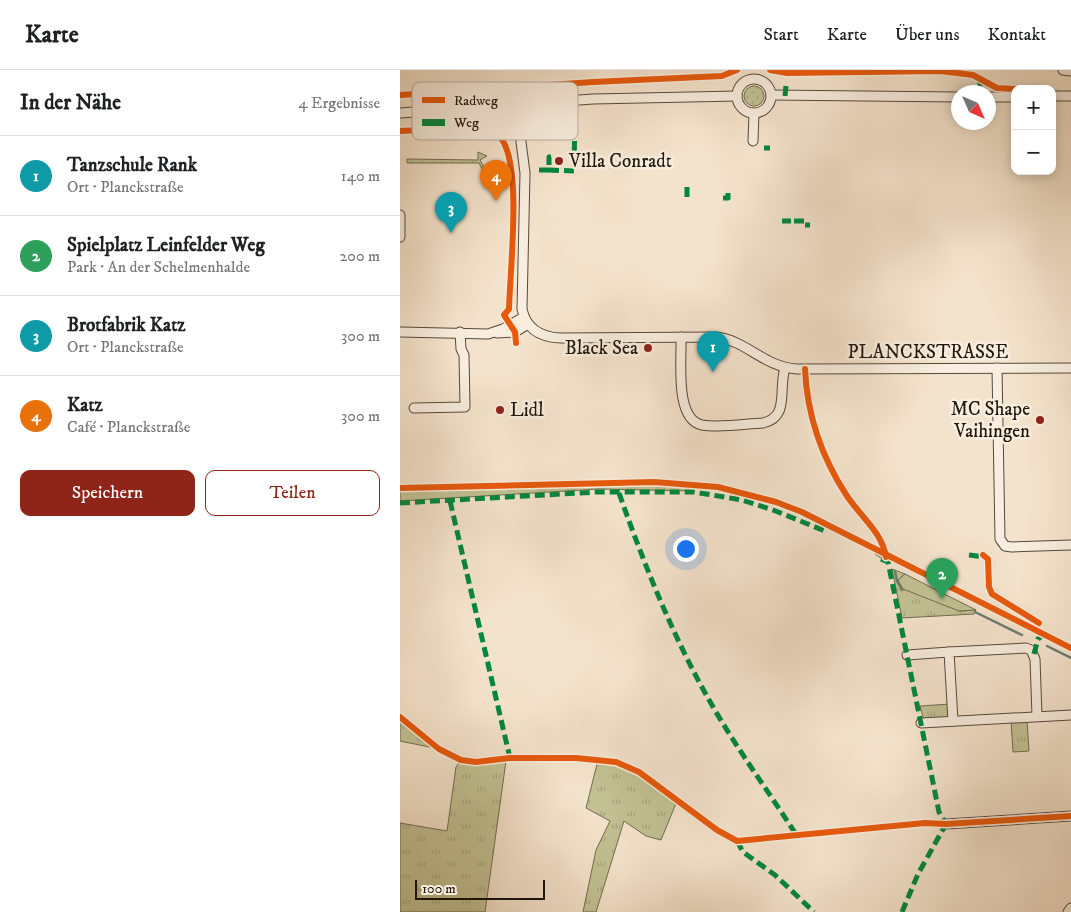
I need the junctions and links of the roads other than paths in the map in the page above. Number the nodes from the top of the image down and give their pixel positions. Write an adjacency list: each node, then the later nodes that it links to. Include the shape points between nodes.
1 (1064, 70): 2 (street)
2 (1071, 71)
3 (772, 95): 4 (street, via 765,82 756,78 742,83); 5 (street); 11 (street, via 766,108)
4 (737, 96): 10 (street); 11 (street, via 744,109)
5 (951, 96)
6 (1056, 96): 7 (street)
7 (1071, 96)
8 (996, 97): 9 (street)
9 (1011, 97)
10 (578, 100)
11 (754, 113): 13 (street)
12 (521, 140): 16 (street, via 525,172 521,305)
13 (753, 141)
14 (400, 215): 15 (street)
15 (400, 237)
16 (526, 320): 18 (street, via 515,332); 19 (street, PLANCKSTRASSE, via 540,334 555,338)
17 (400, 332): 18 (street)
18 (460, 332): 23 (street, via 465,407)
19 (681, 337): 20 (street, PLANCKSTRASSE, via 727,339 768,362); 20 (street, via 683,407 690,418 701,424 773,420 781,409 781,380)
20 (786, 368): 21 (street, PLANCKSTRASSE)
21 (997, 368): 22 (street, PLANCKSTRASSE); 24 (street, via 1000,540 1005,546 1012,547)
22 (1071, 368)
23 (414, 408)
24 (1071, 545)
25 (949, 652): 26 (street); 28 (street, via 1031,650 1035,659); 29 (street)
26 (907, 655)
27 (1071, 715): 28 (street)
28 (1037, 716): 29 (street)
29 (953, 721): 30 (street)
30 (921, 723)
31 (1071, 816): 32 (street)
32 (946, 824)
33 (1071, 908): 34 (street)
34 (1068, 912)

